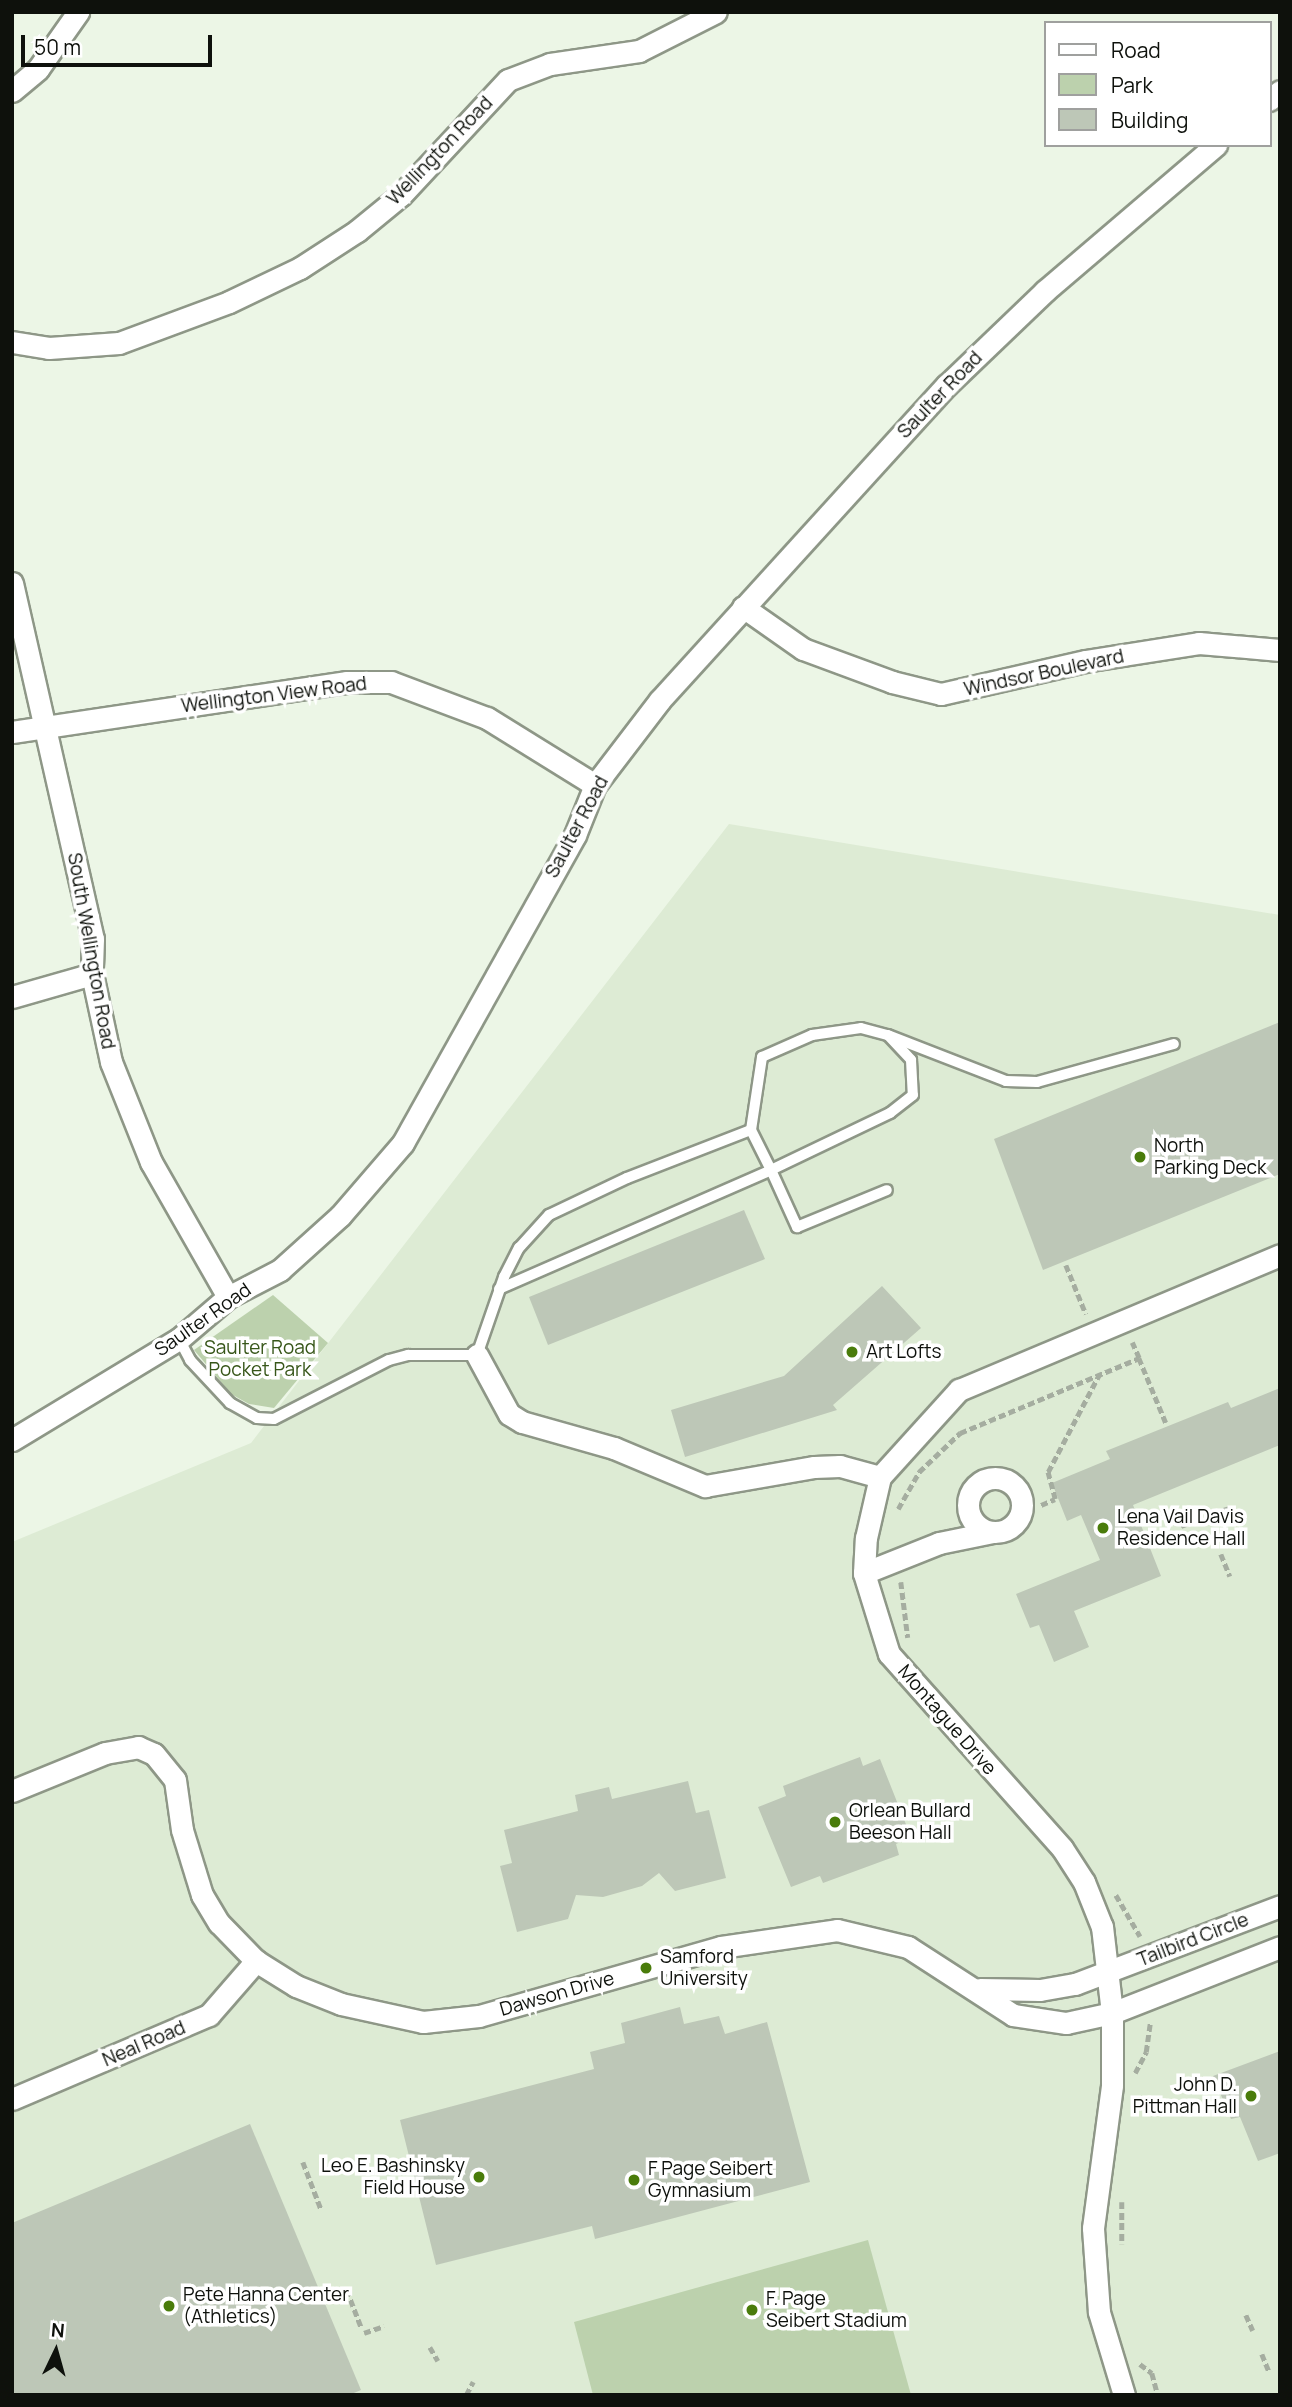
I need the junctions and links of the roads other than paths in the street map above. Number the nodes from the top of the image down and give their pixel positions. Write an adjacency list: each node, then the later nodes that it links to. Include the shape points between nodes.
1 (78, 12): 3 (street, via 38,69)
2 (716, 12): 5 (street, Wellington Road, via 639,51 550,64 509,80 401,195 357,232 300,268 229,302 119,343 49,348)
3 (12, 91)
4 (1214, 147): 7 (street, Saulter Road, via 1045,291 947,385)
5 (12, 341)
6 (12, 583): 9 (street, South Wellington Road)
7 (743, 607): 8 (street, Windsor Boulevard, via 803,649 892,682 941,694 1086,661 1199,643); 11 (street, Saulter Road, via 660,700)
8 (1280, 650)
9 (47, 727): 10 (street, Wellington View Road); 11 (street, Wellington View Road, via 347,682 391,682 488,718); 12 (street, South Wellington Road, via 93,939)
10 (12, 732)
11 (596, 785): 21 (street, Saulter Road, via 575,835 403,1143 340,1216 280,1270)
12 (92, 974): 13 (street); 21 (street, South Wellington Road, via 111,1062 151,1162)
13 (12, 997)
14 (888, 1035): 15 (lane, via 1006,1081 1037,1083); 16 (lane, via 861,1028 812,1035 762,1057); 17 (lane, via 911,1060 913,1095 890,1113)
15 (1174, 1044)
16 (751, 1130): 17 (lane); 20 (lane, via 626,1178 549,1215 519,1248)
17 (771, 1170): 18 (lane, via 797,1227); 20 (lane)
18 (887, 1190)
19 (1280, 1255): 25 (street, Montague Drive, via 959,1390)
20 (499, 1289): 23 (lane)
21 (228, 1297): 22 (street, Saulter Road)
22 (179, 1339): 23 (lane, via 190,1360 230,1403 257,1418 274,1419 389,1360 408,1355); 24 (street, Saulter Road)
23 (477, 1355): 25 (street, via 509,1414 522,1422 614,1448 705,1486 814,1466 840,1465)
24 (12, 1440)
25 (880, 1477): 29 (street, Montague Drive, via 866,1538)
26 (968, 1499): 27 (street, via 975,1524); 27 (street, via 987,1479 1005,1480 1019,1492 1019,1517 1007,1529); 28 (street)
27 (993, 1532): 28 (street)
28 (939, 1542): 29 (street)
29 (864, 1573): 34 (street, Montague Drive, via 889,1654 1062,1848 1084,1882 1102,1927)
30 (12, 1791): 33 (street, Dawson Drive, via 105,1753 138,1747 154,1754 175,1780 182,1830 202,1895 219,1923)
31 (1280, 1906): 34 (street, Tailbird Circle)
32 (1280, 1947): 36 (street, Tailbird Circle)
33 (256, 1961): 35 (street, Dawson Drive, via 296,1986 341,2004 423,2022 479,2016 721,1947 837,1930 908,1947); 37 (street, Neal Road, via 209,2015)
34 (1107, 1974): 35 (street, Dawson Drive, via 1040,1990); 36 (street, Montague Drive)
35 (979, 1989): 36 (street, Dawson Drive, via 1013,2015 1036,2020 1066,2023)
36 (1112, 2013): 38 (street, Montague Drive, via 1112,2085 1093,2228 1099,2312)
37 (12, 2099)
38 (1124, 2395)

